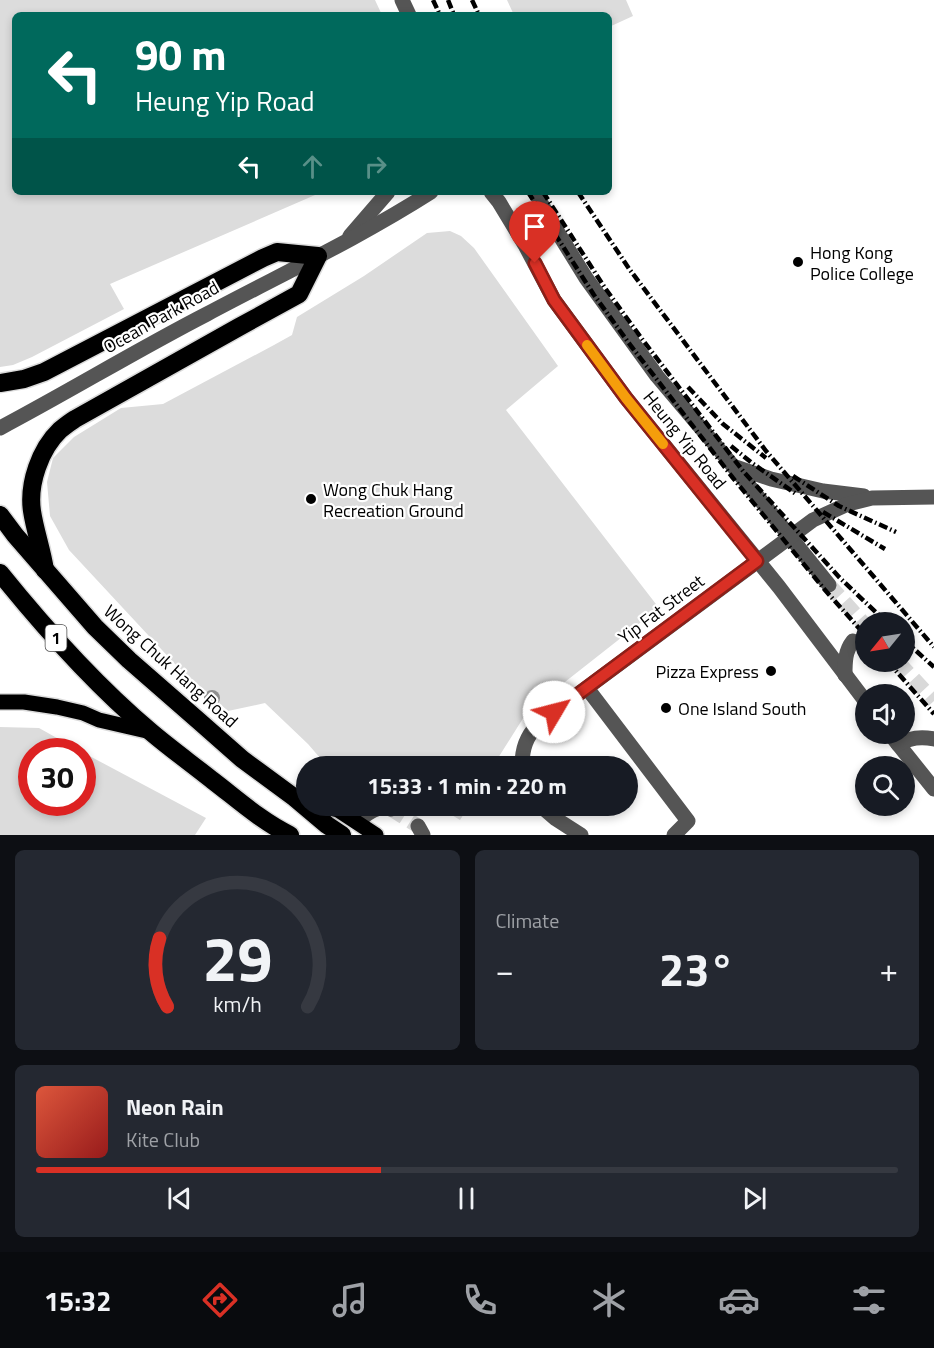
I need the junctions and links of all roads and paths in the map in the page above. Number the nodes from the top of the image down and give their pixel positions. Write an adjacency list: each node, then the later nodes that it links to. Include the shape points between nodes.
1 (385, 195): 5 (street, Ocean Park Road)
2 (426, 195): 5 (street, Ocean Park Road)
3 (494, 195): 14 (street, Heung Yip Road, via 554,300 626,398)
4 (537, 195): 9 (street, Heung Yip Road, via 586,278 657,376)
5 (342, 245): 6 (street, Ocean Park Road)
6 (318, 256): 7 (highway, via 277,252 44,372); 8 (street, Ocean Park Road); 15 (highway, via 299,294 59,431 38,464 32,487 32,510)
7 (0, 382)
8 (0, 428)
9 (733, 466): 11 (street, via 823,491); 13 (street, Heung Yip Road)
10 (934, 497): 11 (street)
11 (872, 498): 13 (street, Yip Fat Street, via 827,512)
12 (0, 515): 15 (highway, Wong Chuk Hang Road / 1)
13 (789, 536): 14 (street, Yip Fat Street); 17 (street, Heung Yip Road)
14 (757, 561): 19 (street, Heung Yip Road); 20 (street, Yip Fat Street)
15 (45, 570): 29 (highway, Wong Chuk Hang Road / 1, via 94,627 129,660 242,759)
16 (0, 573): 23 (highway, 1, via 82,666)
17 (829, 585)
18 (853, 641): 19 (street, via 845,657)
19 (845, 675): 21 (street, Heung Yip Road)
20 (587, 688): 27 (street, Yip Fat Street, via 530,732); 39 (street, via 688,821)
21 (855, 688)
22 (0, 702): 23 (main road, via 57,707)
23 (151, 732): 35 (highway, 1)
24 (915, 738): 25 (street)
25 (934, 739)
26 (898, 744): 28 (street)
27 (522, 756)
28 (934, 789)
29 (296, 797)
30 (317, 816): 36 (highway, 1)
31 (348, 816): 34 (main road)
32 (365, 816): 34 (street)
33 (553, 816): 38 (street)
34 (357, 822): 37 (main road)
35 (283, 833)
36 (342, 835)
37 (376, 835)
38 (581, 835)
39 (674, 835)

